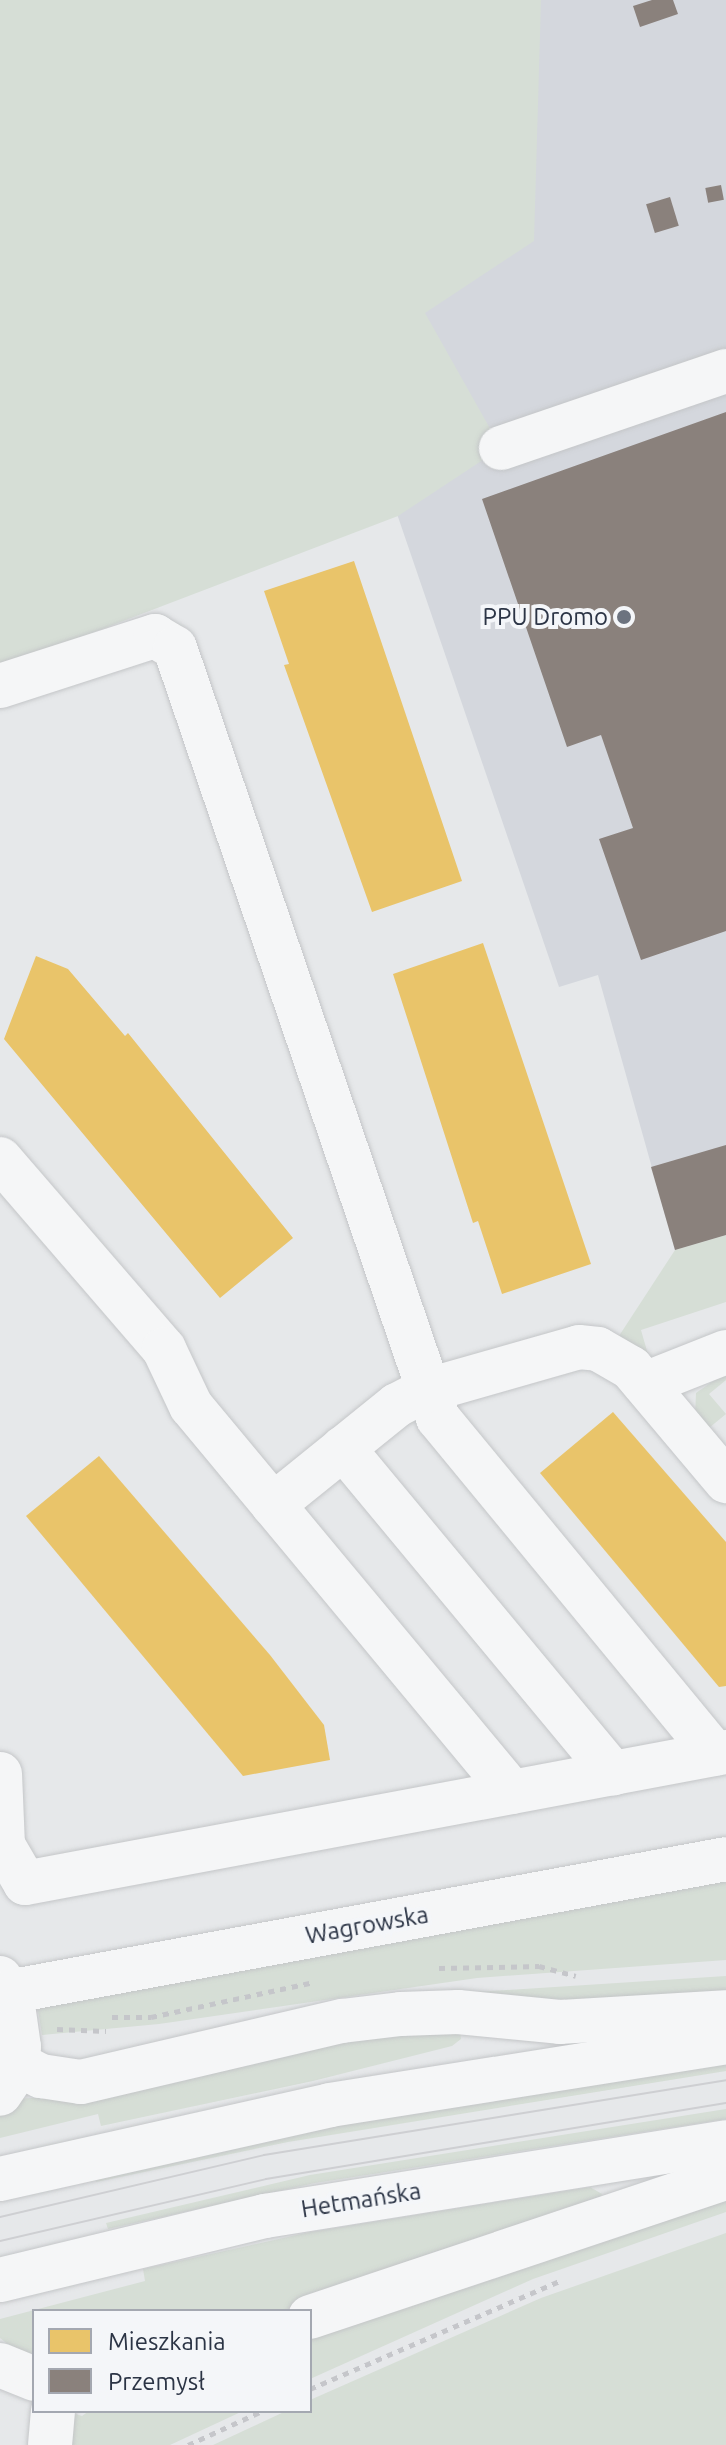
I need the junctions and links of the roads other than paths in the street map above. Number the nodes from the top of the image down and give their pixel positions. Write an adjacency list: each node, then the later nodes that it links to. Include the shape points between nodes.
1 (726, 371): 2 (street)
2 (501, 448)
3 (0, 686): 7 (street, via 155,636 175,648)
4 (0, 1159): 10 (street, via 164,1349 191,1406)
5 (726, 1352): 6 (street)
6 (645, 1384): 7 (street, via 615,1356 579,1347); 9 (street)
7 (425, 1391): 8 (street, via 397,1405); 11 (street, via 438,1418)
8 (343, 1448): 10 (street); 12 (street)
9 (726, 1481)
10 (273, 1505): 14 (street)
11 (720, 1753): 12 (street)
12 (613, 1773): 14 (street)
13 (0, 1774): 14 (street, via 3,1845 25,1883)
14 (512, 1792)
15 (726, 1859): 16 (street, Wagrowska)
16 (4, 1985): 19 (street)
17 (726, 2012): 19 (street, via 618,2022 458,2012 386,2016 342,2021 81,2082 41,2076)
18 (726, 2042): 22 (street, via 330,2105)
19 (9, 2079)
20 (726, 2142): 23 (street, Hetmańska, via 265,2216)
21 (726, 2178): 24 (street)
22 (0, 2179)
23 (0, 2280)
24 (312, 2316)

